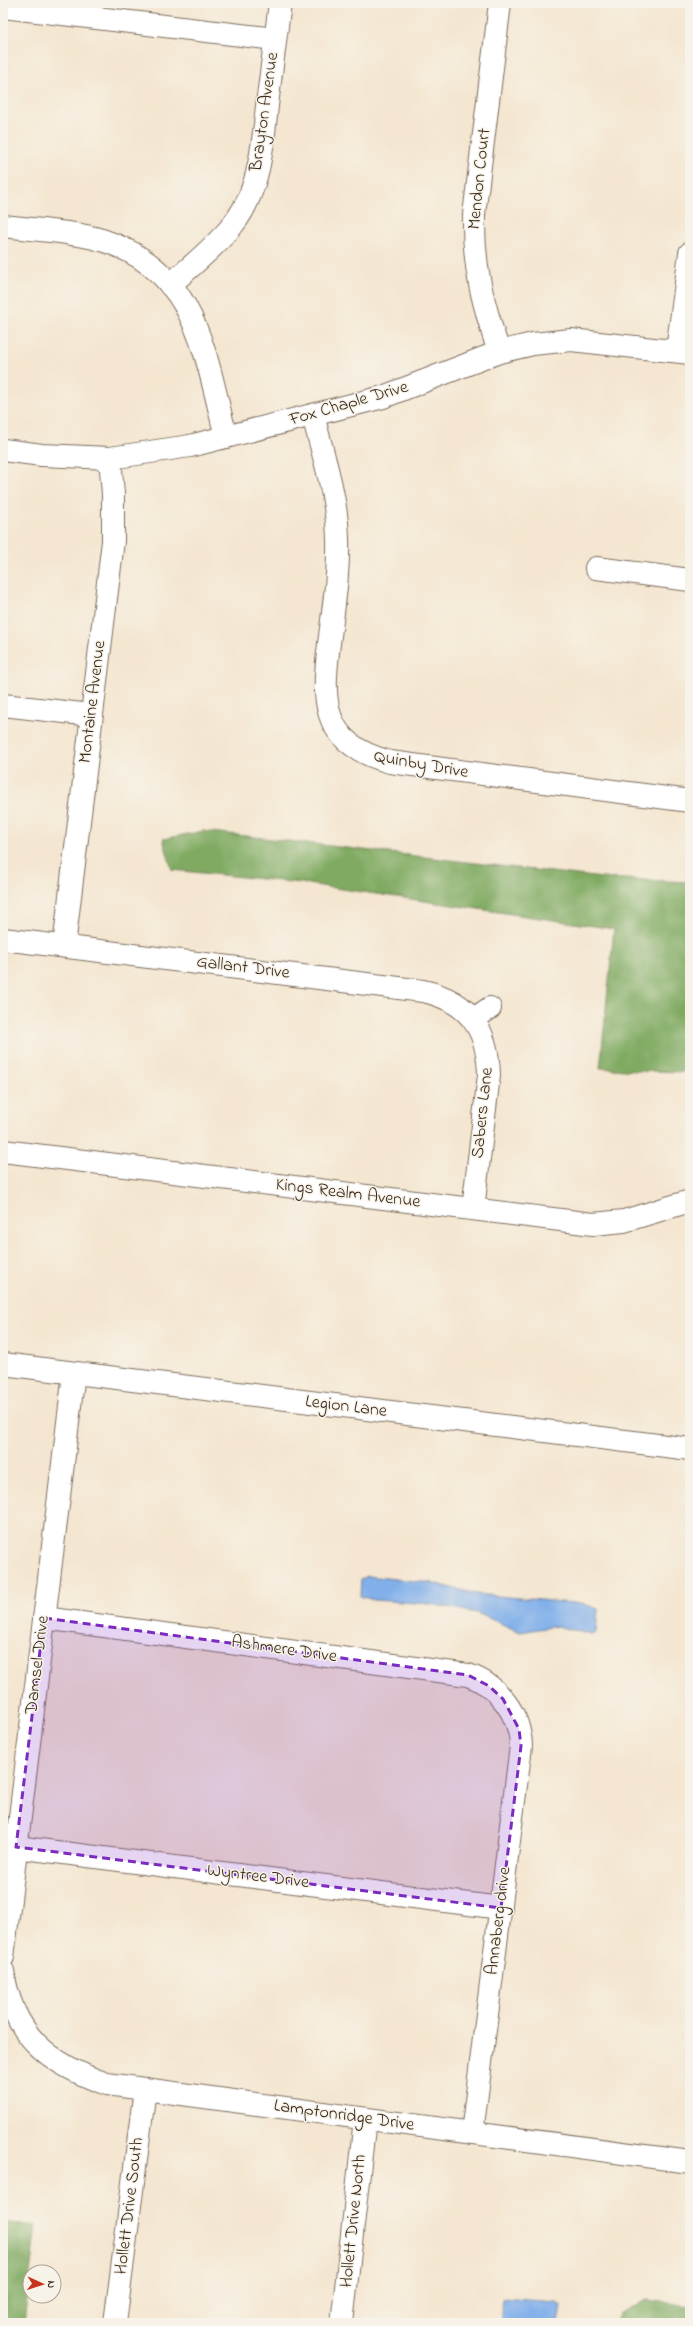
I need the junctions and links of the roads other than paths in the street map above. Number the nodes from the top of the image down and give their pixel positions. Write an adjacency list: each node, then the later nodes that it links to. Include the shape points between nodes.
1 (280, 3): 4 (street, Brayton Avenue)
2 (500, 3): 8 (street, Mendon Court, via 474,215 473,245 483,305)
3 (3, 7): 4 (street)
4 (275, 39): 7 (street, Brayton Avenue, via 262,148 254,184 232,226)
5 (3, 226): 7 (street, via 102,240 141,258 157,270)
6 (690, 253): 9 (street)
7 (170, 285): 11 (street, via 191,313 197,328)
8 (499, 352): 9 (street, Fox Chaple Drive, via 533,344 571,340); 10 (street, Fox Chaple Drive, via 383,397)
9 (684, 352)
10 (313, 415): 11 (street, Fox Chaple Drive); 18 (street, Quinby Drive, via 329,478 338,540 336,584 324,678 330,717 344,739 364,754 390,762)
11 (226, 437): 13 (street, Fox Chaple Drive, via 190,446)
12 (3, 450): 13 (street, Fox Chaple Drive, via 42,455)
13 (110, 458): 17 (street, Montaine Avenue, via 113,494 112,541)
14 (596, 568): 15 (street)
15 (690, 580)
16 (3, 705): 17 (street)
17 (91, 715): 20 (street, Montaine Avenue)
18 (690, 802)
19 (3, 938): 20 (street, Gallant Drive)
20 (64, 946): 21 (street, Gallant Drive, via 423,991)
21 (482, 1014): 24 (street, Sabers Lane, via 489,1075)
22 (3, 1151): 24 (street, Kings Realm Avenue)
23 (690, 1200): 24 (street, Kings Realm Avenue, via 624,1221 593,1224)
24 (473, 1209)
25 (3, 1364): 26 (street, Legion Lane)
26 (74, 1373): 27 (street, Legion Lane); 28 (street, Damsel Drive)
27 (690, 1449)
28 (44, 1618): 29 (street, Ashmere Drive, via 468,1675 489,1686); 30 (street, Damsel Drive)
29 (510, 1710): 31 (street, Annaberg drive, via 519,1729 521,1746)
30 (16, 1847): 31 (street, Wyntree Drive); 32 (street, Damsel Drive)
31 (501, 1908): 36 (street, Annaberg drive)
32 (3, 1957)
33 (3, 1971): 34 (street, Lamptonridge Drive, via 11,2006 19,2023 36,2045 60,2064 82,2076 107,2084)
34 (145, 2089): 35 (street, Lamptonridge Drive); 38 (street, Hollett Drive South)
35 (365, 2119): 36 (street, Lamptonridge Drive); 39 (street, Hollett Drive North)
36 (472, 2133): 37 (street, Lamptonridge Drive)
37 (690, 2162)
38 (115, 2323)
39 (342, 2323)

